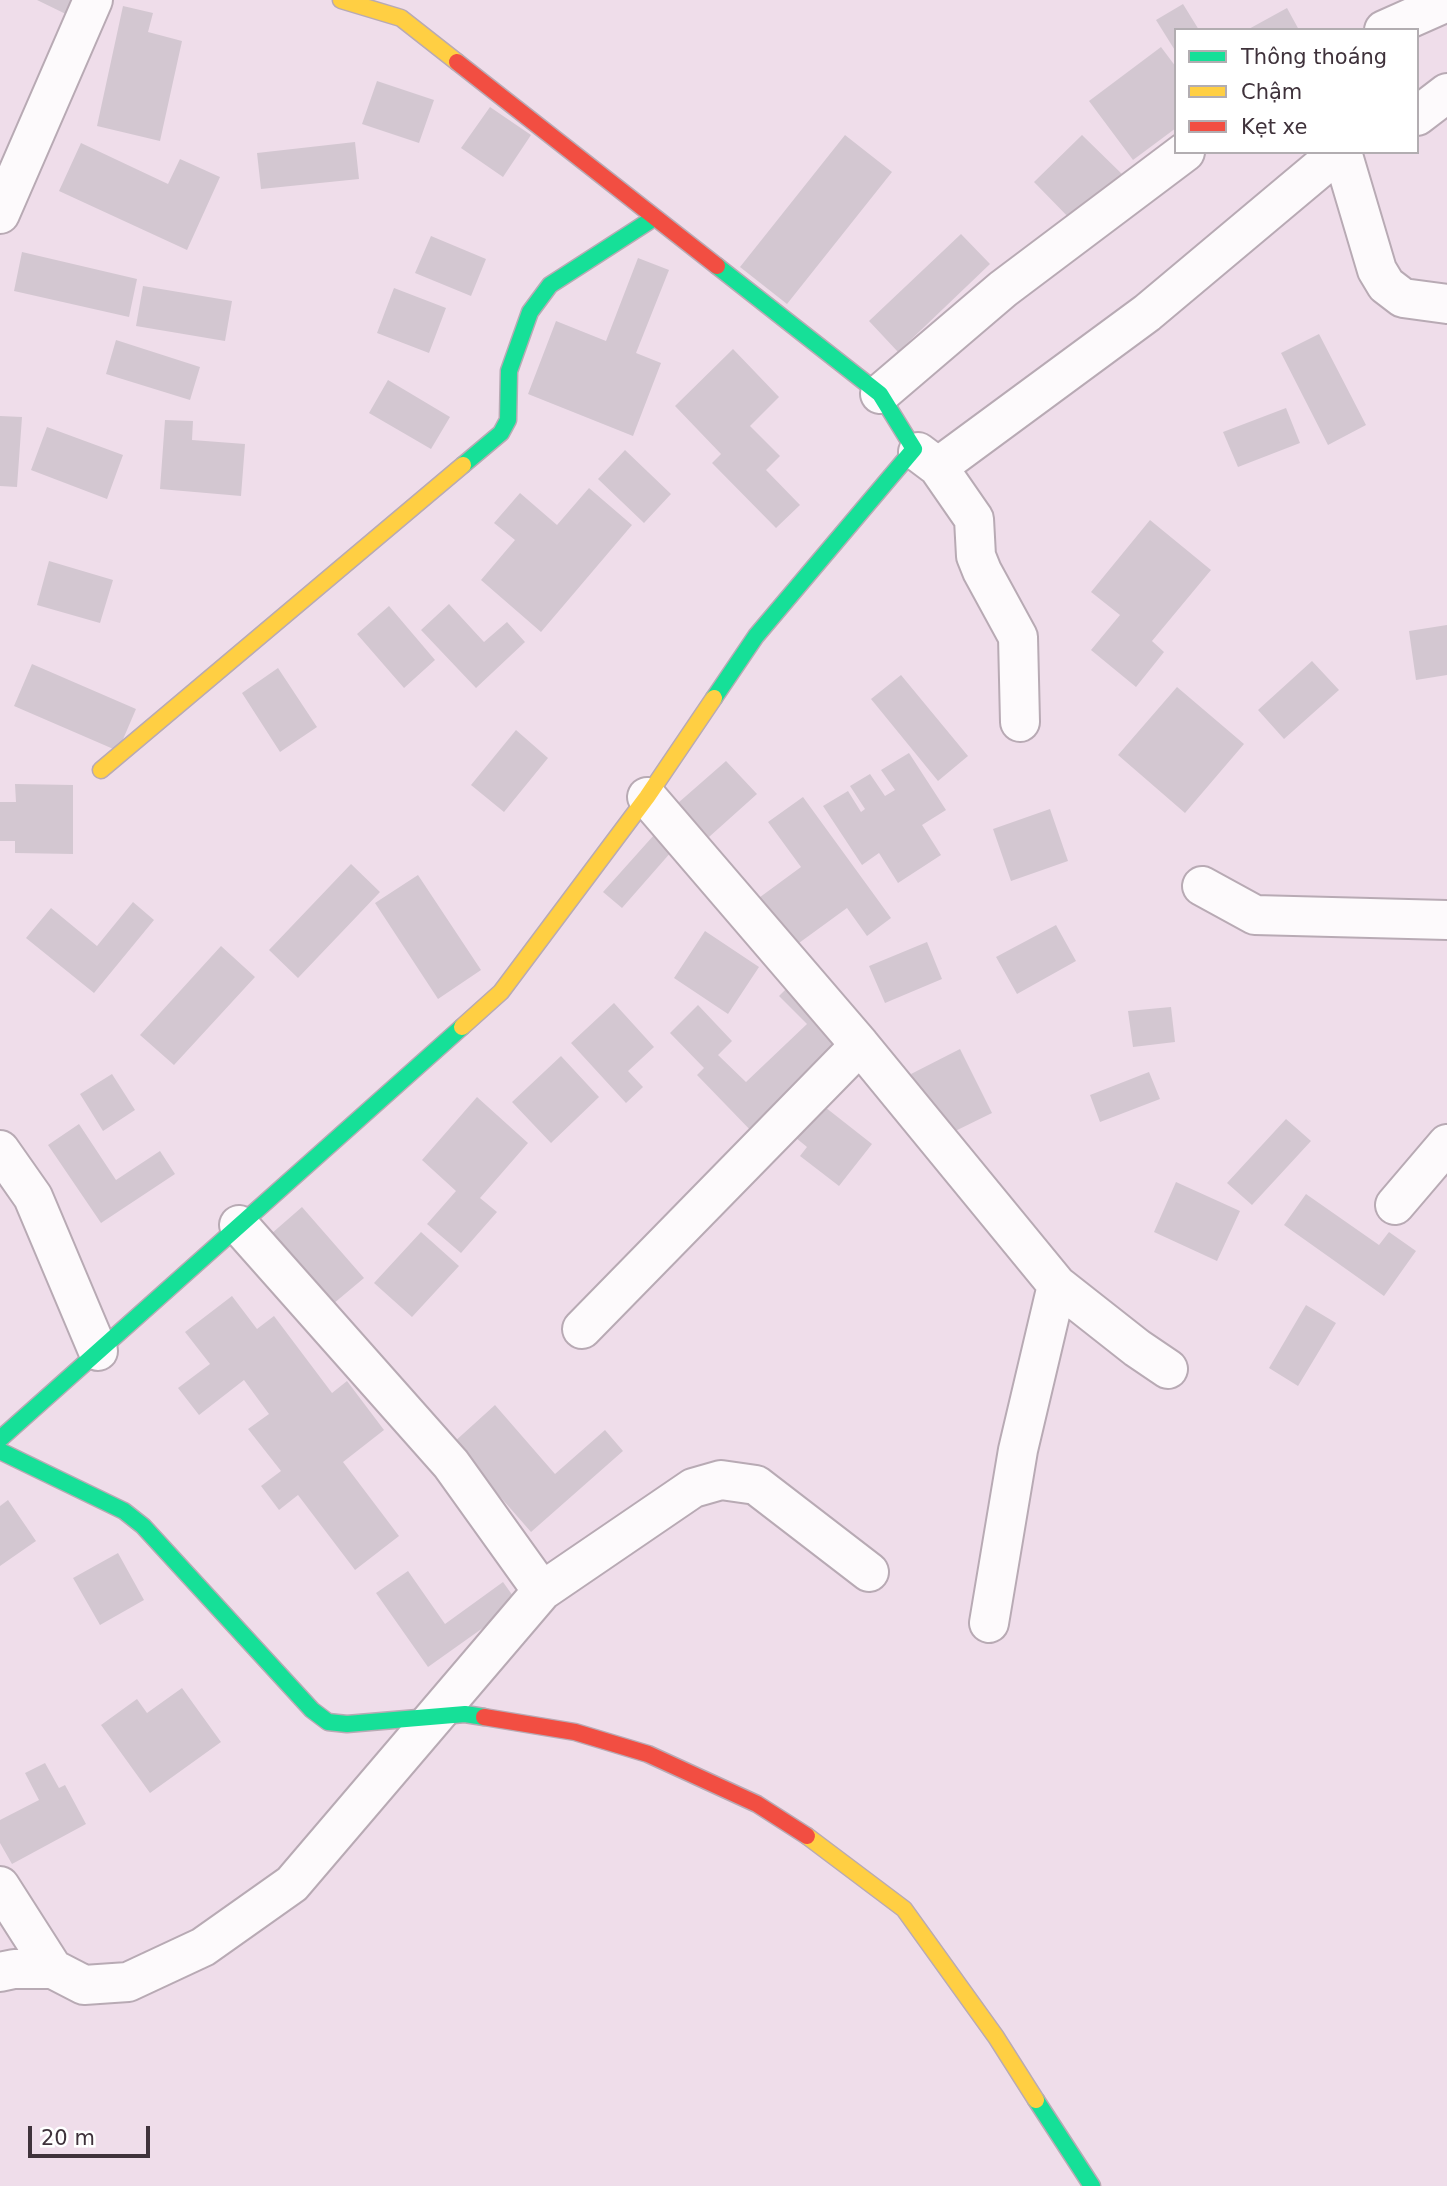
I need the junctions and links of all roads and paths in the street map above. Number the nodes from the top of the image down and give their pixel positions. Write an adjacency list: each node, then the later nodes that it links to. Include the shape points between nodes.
1 (93, 0): 10 (street)
2 (341, 0): 11 (street, via 401,18)
3 (1447, 2): 4 (street)
4 (1388, 28)
5 (1447, 93): 6 (street)
6 (1419, 114)
7 (1182, 154): 13 (street, via 1003,289)
8 (1339, 154): 14 (street, via 1147,313)
9 (1342, 154): 12 (street, via 1377,270 1386,285 1403,298)
10 (0, 214)
11 (654, 218): 13 (street); 16 (street, via 550,285 530,312 509,371 508,420 501,433)
12 (1447, 304)
13 (880, 394): 14 (street)
14 (926, 458): 15 (street, via 974,519 975,549 982,571 1018,636); 17 (street, via 756,636)
15 (1020, 722)
16 (101, 770)
17 (647, 797): 20 (street); 24 (street, via 501,992)
18 (1202, 886): 19 (street, via 1255,915)
19 (1447, 920)
20 (860, 1045): 25 (street); 26 (street)
21 (1447, 1144): 23 (street)
22 (0, 1150): 27 (street, via 33,1197)
23 (1395, 1205)
24 (239, 1225): 27 (street); 32 (street, via 451,1464)
25 (1057, 1284): 28 (street); 33 (street, via 1018,1450)
26 (582, 1329)
27 (98, 1351): 29 (street)
28 (1168, 1369)
29 (0, 1439)
30 (0, 1451): 34 (street, via 124,1511 143,1526 328,1722)
31 (869, 1572): 32 (street, via 757,1485 721,1480 693,1488)
32 (542, 1591): 34 (street)
33 (989, 1623)
34 (433, 1716): 36 (street, via 292,1884 203,1947 128,1982 84,1985); 38 (street, via 465,1714 575,1732 648,1754 758,1804 820,1844 904,1909 996,2037)
35 (0, 1886): 36 (street)
36 (52, 1969): 37 (street)
37 (0, 1972)
38 (1091, 2186)

